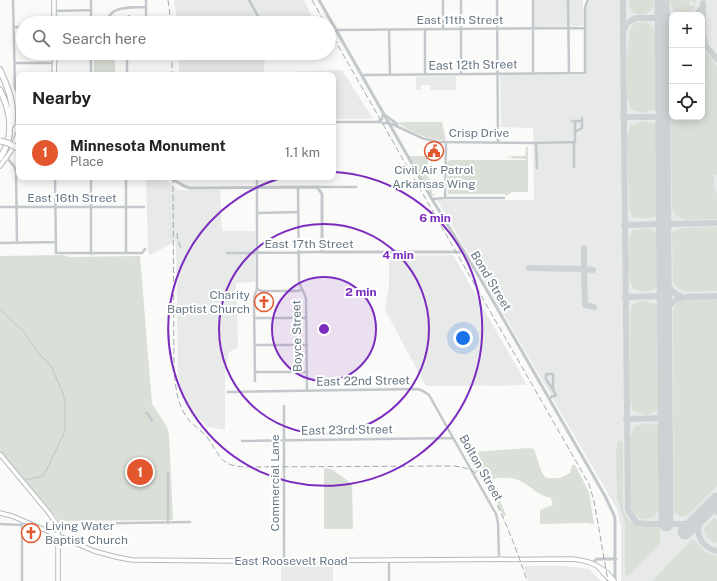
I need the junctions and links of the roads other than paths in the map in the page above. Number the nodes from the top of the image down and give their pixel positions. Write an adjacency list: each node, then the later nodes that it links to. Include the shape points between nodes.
1 (13, 0): 22 (street)
2 (54, 0): 15 (main road)
3 (91, 0): 14 (street)
4 (146, 0): 13 (street)
5 (249, 0): 20 (street)
6 (319, 0): 21 (street, Bond Street)
7 (443, 0): 26 (street)
8 (461, 0): 27 (street)
9 (497, 0): 28 (street)
10 (533, 0): 29 (street)
11 (568, 0): 23 (street)
12 (588, 0): 24 (street, via 585,8)
13 (146, 8): 18 (street, via 119,9); 19 (street)
14 (91, 10): 15 (street); 17 (street)
15 (55, 11): 16 (main road)
16 (55, 16)
17 (91, 16)
18 (109, 16)
19 (146, 16)
20 (258, 16)
21 (328, 16)
22 (14, 27): 34 (street)
23 (568, 28): 24 (street, East 11th Street); 29 (street, East 11th Street); 41 (street)
24 (585, 28): 41 (street, East 12th Street, via 585,73)
25 (425, 29): 26 (street, East 11th Street); 31 (street, East 11th Street); 42 (street)
26 (443, 29): 27 (street, East 11th Street)
27 (461, 29): 28 (street, East 11th Street); 43 (street)
28 (498, 29): 29 (street, East 11th Street); 44 (street)
29 (533, 29): 40 (street)
30 (336, 30): 31 (street, East 11th Street); 45 (street, Bond Street)
31 (389, 30): 46 (street)
32 (91, 60): 38 (street)
33 (128, 60): 39 (street)
34 (15, 63): 35 (street); 48 (street)
35 (54, 63): 37 (main road)
36 (0, 70): 54 (highway, via 13,106)
37 (54, 72)
38 (92, 72)
39 (127, 72)
40 (533, 73): 41 (street, East 12th Street); 44 (street, East 12th Street)
41 (569, 73)
42 (425, 74): 43 (street, East 12th Street); 46 (street, East 12th Street)
43 (461, 74): 44 (street, East 12th Street)
44 (498, 74): 59 (street)
45 (362, 75): 46 (street, East 12th Street); 49 (street, Bond Street)
46 (390, 75)
47 (0, 90): 54 (highway, via 8,108)
48 (16, 90)
49 (381, 110): 51 (street, via 383,118); 52 (street, Bond Street); 53 (street, Crisp Drive)
50 (336, 122): 51 (street, Crisp Drive)
51 (374, 122): 52 (street, Crisp Drive)
52 (389, 123): 53 (street, Crisp Drive); 56 (street, Bond Street)
53 (400, 127): 56 (street, via 396,129); 62 (street, Crisp Drive, via 427,140)
54 (10, 128): 64 (highway, via 7,145)
55 (575, 130): 55 (street, via 582,128 582,119 574,121); 61 (street)
56 (396, 135): 82 (street, Bond Street)
57 (16, 136): 65 (main road)
58 (0, 141): 63 (highway, bridge)
59 (498, 142): 60 (street, Crisp Drive); 62 (street, Crisp Drive)
60 (536, 142): 61 (street, Crisp Drive); 69 (street)
61 (574, 142): 67 (street)
62 (446, 143): 80 (street)
63 (16, 147)
64 (0, 158)
65 (6, 158): 66 (main road); 68 (street)
66 (0, 166)
67 (574, 167)
68 (16, 168)
69 (536, 168)
70 (18, 180): 84 (street)
71 (55, 180): 85 (street)
72 (90, 180): 86 (street)
73 (126, 180): 87 (street)
74 (174, 180): 77 (street, via 188,188)
75 (257, 180): 77 (street)
76 (356, 187): 79 (street)
77 (257, 188): 78 (street); 90 (street)
78 (298, 188): 79 (street); 89 (street, Boyce Street)
79 (317, 188): 95 (street, via 322,194)
80 (445, 198): 81 (street); 82 (street)
81 (504, 198)
82 (432, 199): 96 (street, Bond Street)
83 (0, 207): 84 (street, East 16th Street)
84 (17, 207): 85 (street, East 16th Street); 93 (street)
85 (55, 207): 86 (street, East 16th Street); 91 (street)
86 (91, 207): 87 (street, East 16th Street); 101 (street)
87 (127, 207): 88 (street, East 16th Street); 97 (street)
88 (144, 207)
89 (298, 212): 90 (street); 100 (street, Boyce Street)
90 (257, 213): 99 (street)
91 (55, 242): 93 (street); 101 (street, via 56,253)
92 (0, 243): 93 (street)
93 (17, 243)
94 (145, 249): 97 (street, via 142,253)
95 (322, 252): 96 (street, East 17th Street); 100 (street, East 17th Street)
96 (464, 252): 115 (street, Bond Street)
97 (126, 253): 101 (street)
98 (227, 253): 99 (street, East 17th Street)
99 (257, 253): 100 (street, East 17th Street); 102 (street)
100 (299, 253): 103 (street, Boyce Street, via 299,281)
101 (91, 254)
102 (257, 289): 103 (street); 104 (street)
103 (302, 289): 105 (street, Boyce Street, via 306,296)
104 (255, 318): 105 (street); 106 (street)
105 (306, 318): 107 (street, Boyce Street)
106 (255, 345): 107 (street); 108 (street)
107 (307, 345): 109 (street, Boyce Street)
108 (255, 372): 109 (street); 110 (street)
109 (306, 372): 112 (street, Boyce Street)
110 (255, 381)
111 (553, 390): 111 (street, via 546,379 546,374 553,374); 115 (street, via 556,395)
112 (307, 391): 113 (street, East 22nd Street); 114 (street, East 22nd Street)
113 (228, 392)
114 (425, 392): 119 (street, Bolton Street)
115 (549, 398): 131 (street, Bond Street, via 614,515)
116 (284, 406): 120 (street, Commercial Lane)
117 (146, 413): 118 (street)
118 (152, 421)
119 (453, 438): 120 (street, East 23rd Street); 133 (street, Bolton Street, via 496,514)
120 (284, 440): 121 (street, East 23rd Street); 134 (street, Commercial Lane)
121 (242, 441)
122 (0, 454): 125 (main road)
123 (168, 473): 128 (street)
124 (0, 513): 126 (main road, East Roosevelt Road)
125 (54, 520): 128 (street, via 61,524); 130 (main road)
126 (22, 522): 129 (street); 130 (main road, East Roosevelt Road); 137 (street)
127 (190, 522): 128 (street)
128 (168, 523)
129 (0, 524)
130 (58, 535): 134 (main road, East Roosevelt Road, via 98,552 132,560); 138 (main road)
131 (616, 559): 135 (street, via 597,559); 141 (street, Bond Street)
132 (389, 560): 133 (main road, East Roosevelt Road); 134 (main road, East Roosevelt Road); 139 (street)
133 (499, 560): 135 (main road, East Roosevelt Road, via 578,559)
134 (284, 561)
135 (591, 564): 136 (main road, East Roosevelt Road)
136 (598, 567): 140 (main road, East Roosevelt Road); 141 (main road, East Roosevelt Road)
137 (22, 581)
138 (58, 581)
139 (389, 581)
140 (610, 581)
141 (614, 581)

